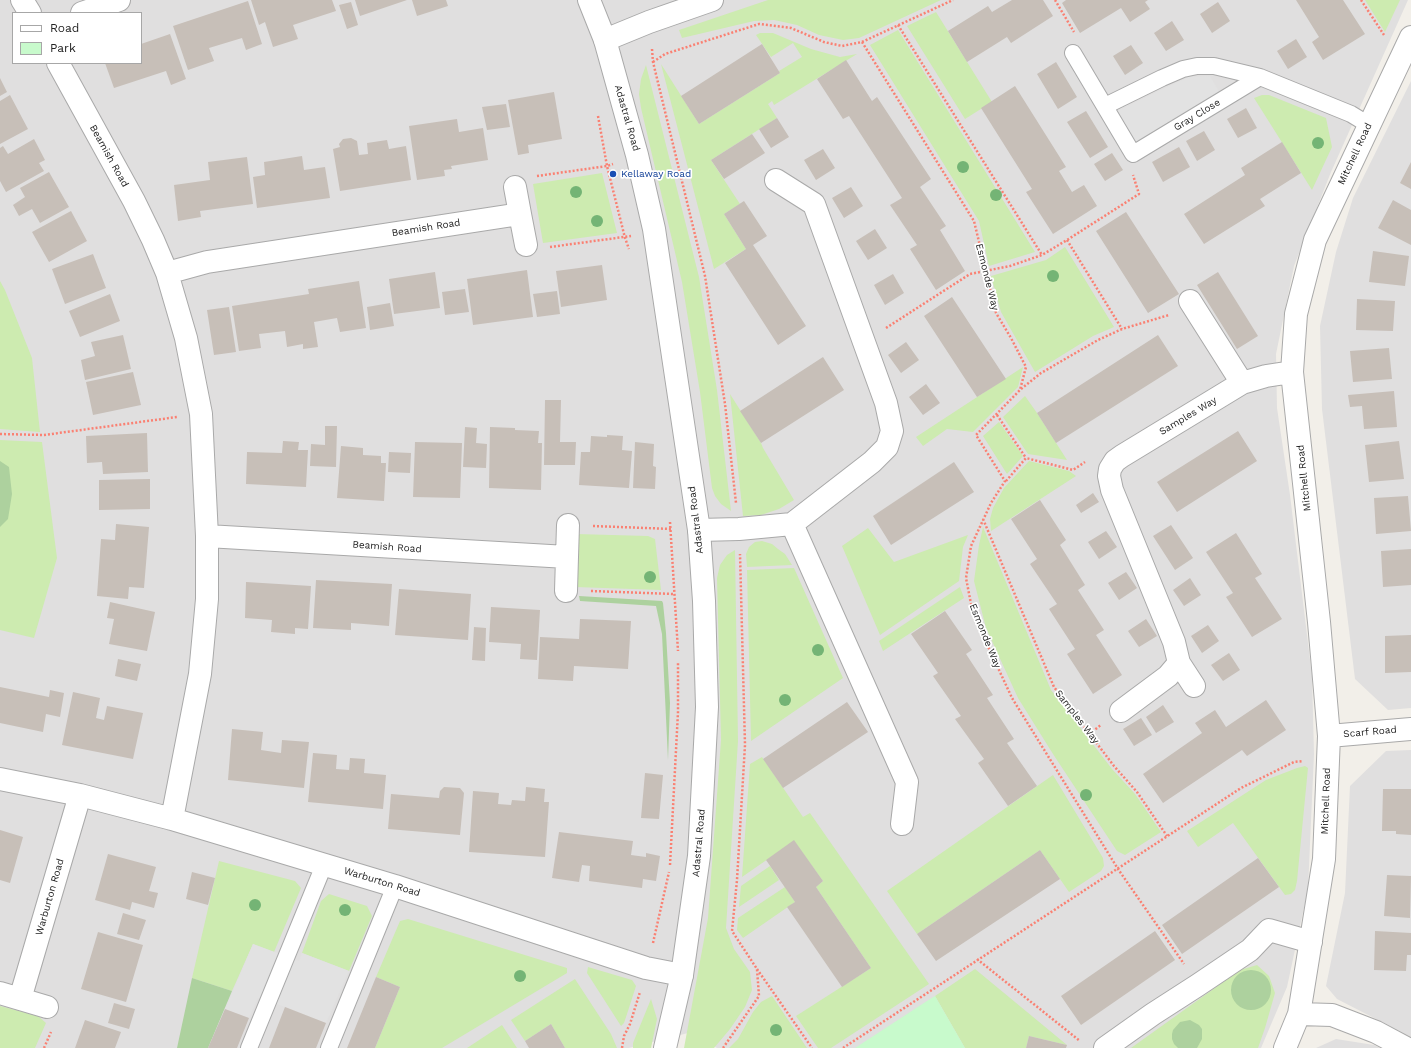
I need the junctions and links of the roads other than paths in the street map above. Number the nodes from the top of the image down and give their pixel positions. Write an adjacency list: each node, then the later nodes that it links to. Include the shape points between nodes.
1 (22, 0): 5 (street)
2 (119, 0): 6 (street)
3 (589, 0): 8 (street, Adastral Road)
4 (712, 0): 8 (street)
5 (29, 12)
6 (85, 12)
7 (1411, 37): 13 (street, Mitchell Road)
8 (605, 40): 24 (street, Adastral Road, via 638,155 654,229)
9 (1072, 53): 12 (lane)
10 (59, 64): 18 (street, Beamish Road, via 134,201)
11 (1260, 77): 12 (lane, via 1214,66 1197,66 1162,78); 12 (lane, Gray Close, via 1133,154); 13 (lane, via 1351,114)
12 (1105, 106)
13 (1369, 125): 20 (street, Mitchell Road, via 1315,240 1296,314)
14 (776, 180): 22 (street, via 814,204 886,403 892,431 887,447 872,462)
15 (515, 188): 16 (street)
16 (520, 214): 17 (street); 18 (street, Beamish Road, via 207,262)
17 (526, 245)
18 (167, 273): 25 (street, Beamish Road, via 186,338 201,414)
19 (1192, 304): 21 (street)
20 (1292, 372): 21 (street, Samples Way); 32 (street, Mitchell Road)
21 (1242, 383): 28 (street, Samples Way, via 1122,456 1110,469 1112,490 1174,642)
22 (792, 524): 24 (street); 36 (street, via 907,782)
23 (568, 525): 26 (street)
24 (699, 530): 40 (street, Adastral Road, via 707,707 699,856)
25 (207, 536): 26 (street, Beamish Road); 35 (street, Beamish Road, via 207,599 200,674)
26 (567, 557): 27 (street)
27 (566, 591)
28 (1179, 663): 29 (street); 30 (street, via 1168,676)
29 (1194, 686)
30 (1121, 711)
31 (1411, 728): 32 (street, Scarf Road)
32 (1329, 736): 39 (street, Mitchell Road, via 1324,859)
33 (0, 779): 34 (street, Warburton Road)
34 (80, 796): 35 (street, Warburton Road); 41 (street, Warburton Road)
35 (172, 819): 37 (street, Warburton Road)
36 (902, 824)
37 (324, 865): 38 (street, Warburton Road); 44 (lane)
38 (395, 886): 40 (street, Warburton Road, via 646,968); 45 (lane)
39 (1311, 942): 43 (street, Mitchell Road); 47 (street, via 1269,930 1250,950)
40 (682, 975): 46 (street, Adastral Road)
41 (10, 996): 42 (street, Warburton Road)
42 (47, 1007)
43 (1299, 1014): 48 (street, Mitchell Road); 49 (street, via 1332,1015 1376,1032)
44 (248, 1048)
45 (329, 1048)
46 (666, 1048)
47 (1105, 1048)
48 (1285, 1048)
49 (1406, 1048)

